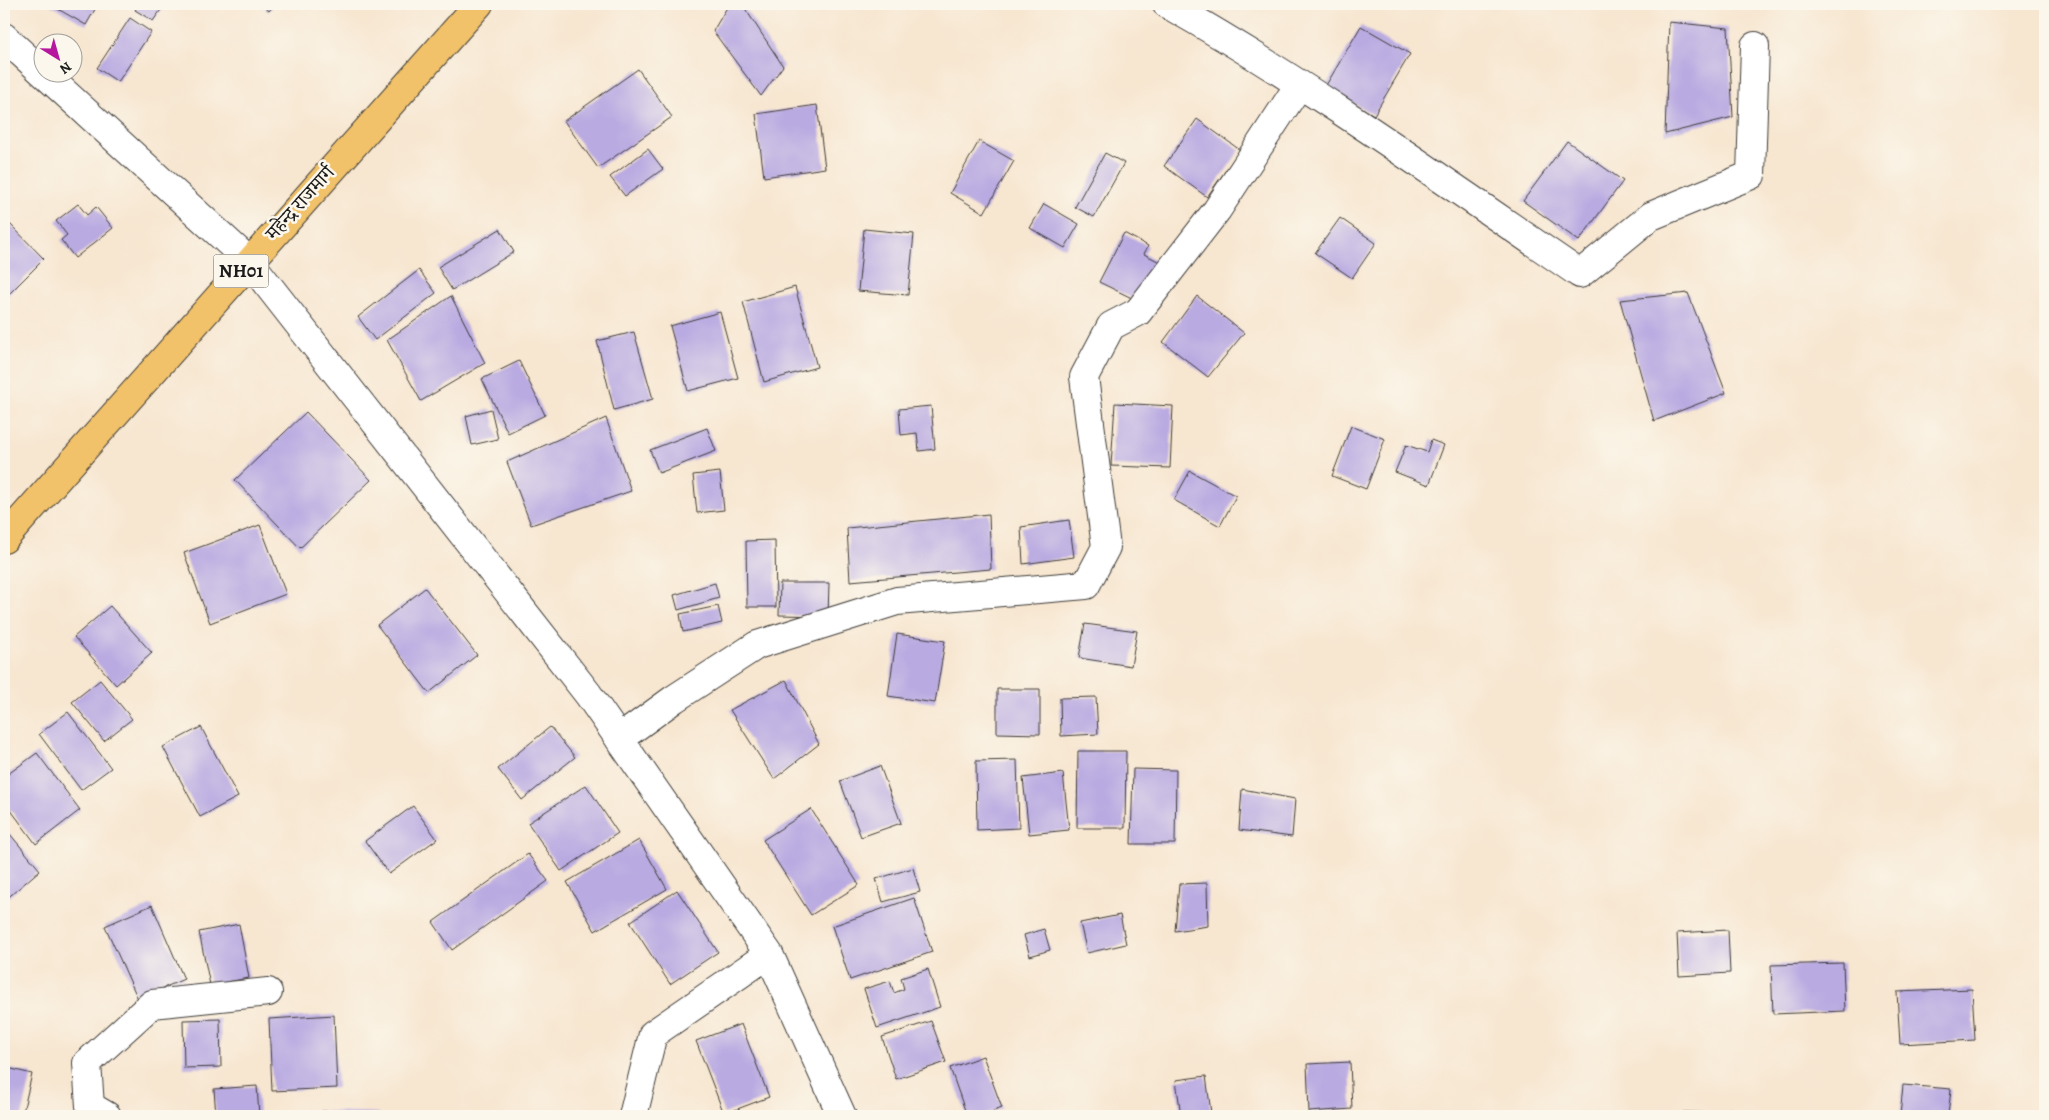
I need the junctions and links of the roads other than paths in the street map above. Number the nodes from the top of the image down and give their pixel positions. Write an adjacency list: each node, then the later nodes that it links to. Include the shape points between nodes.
1 (479, 4): 6 (highway, महेन्द्र राजमार्ग / NH01)
2 (1167, 4): 5 (street)
3 (4, 37): 6 (street)
4 (1755, 46): 5 (street, via 1751,175 1651,216 1580,274 1381,136)
5 (1299, 85): 8 (street, via 1217,210 1138,312 1111,326 1084,377 1106,547 1086,585 898,601 757,646)
6 (249, 261): 7 (highway, महेन्द्र राजमार्ग / NH01); 8 (street, via 588,694)
7 (4, 539)
8 (619, 739): 9 (street)
9 (769, 954): 12 (street, via 653,1034); 13 (street)
10 (268, 992): 11 (street, via 152,1004 87,1063 90,1106)
11 (107, 1116)
12 (633, 1116)
13 (842, 1116)

